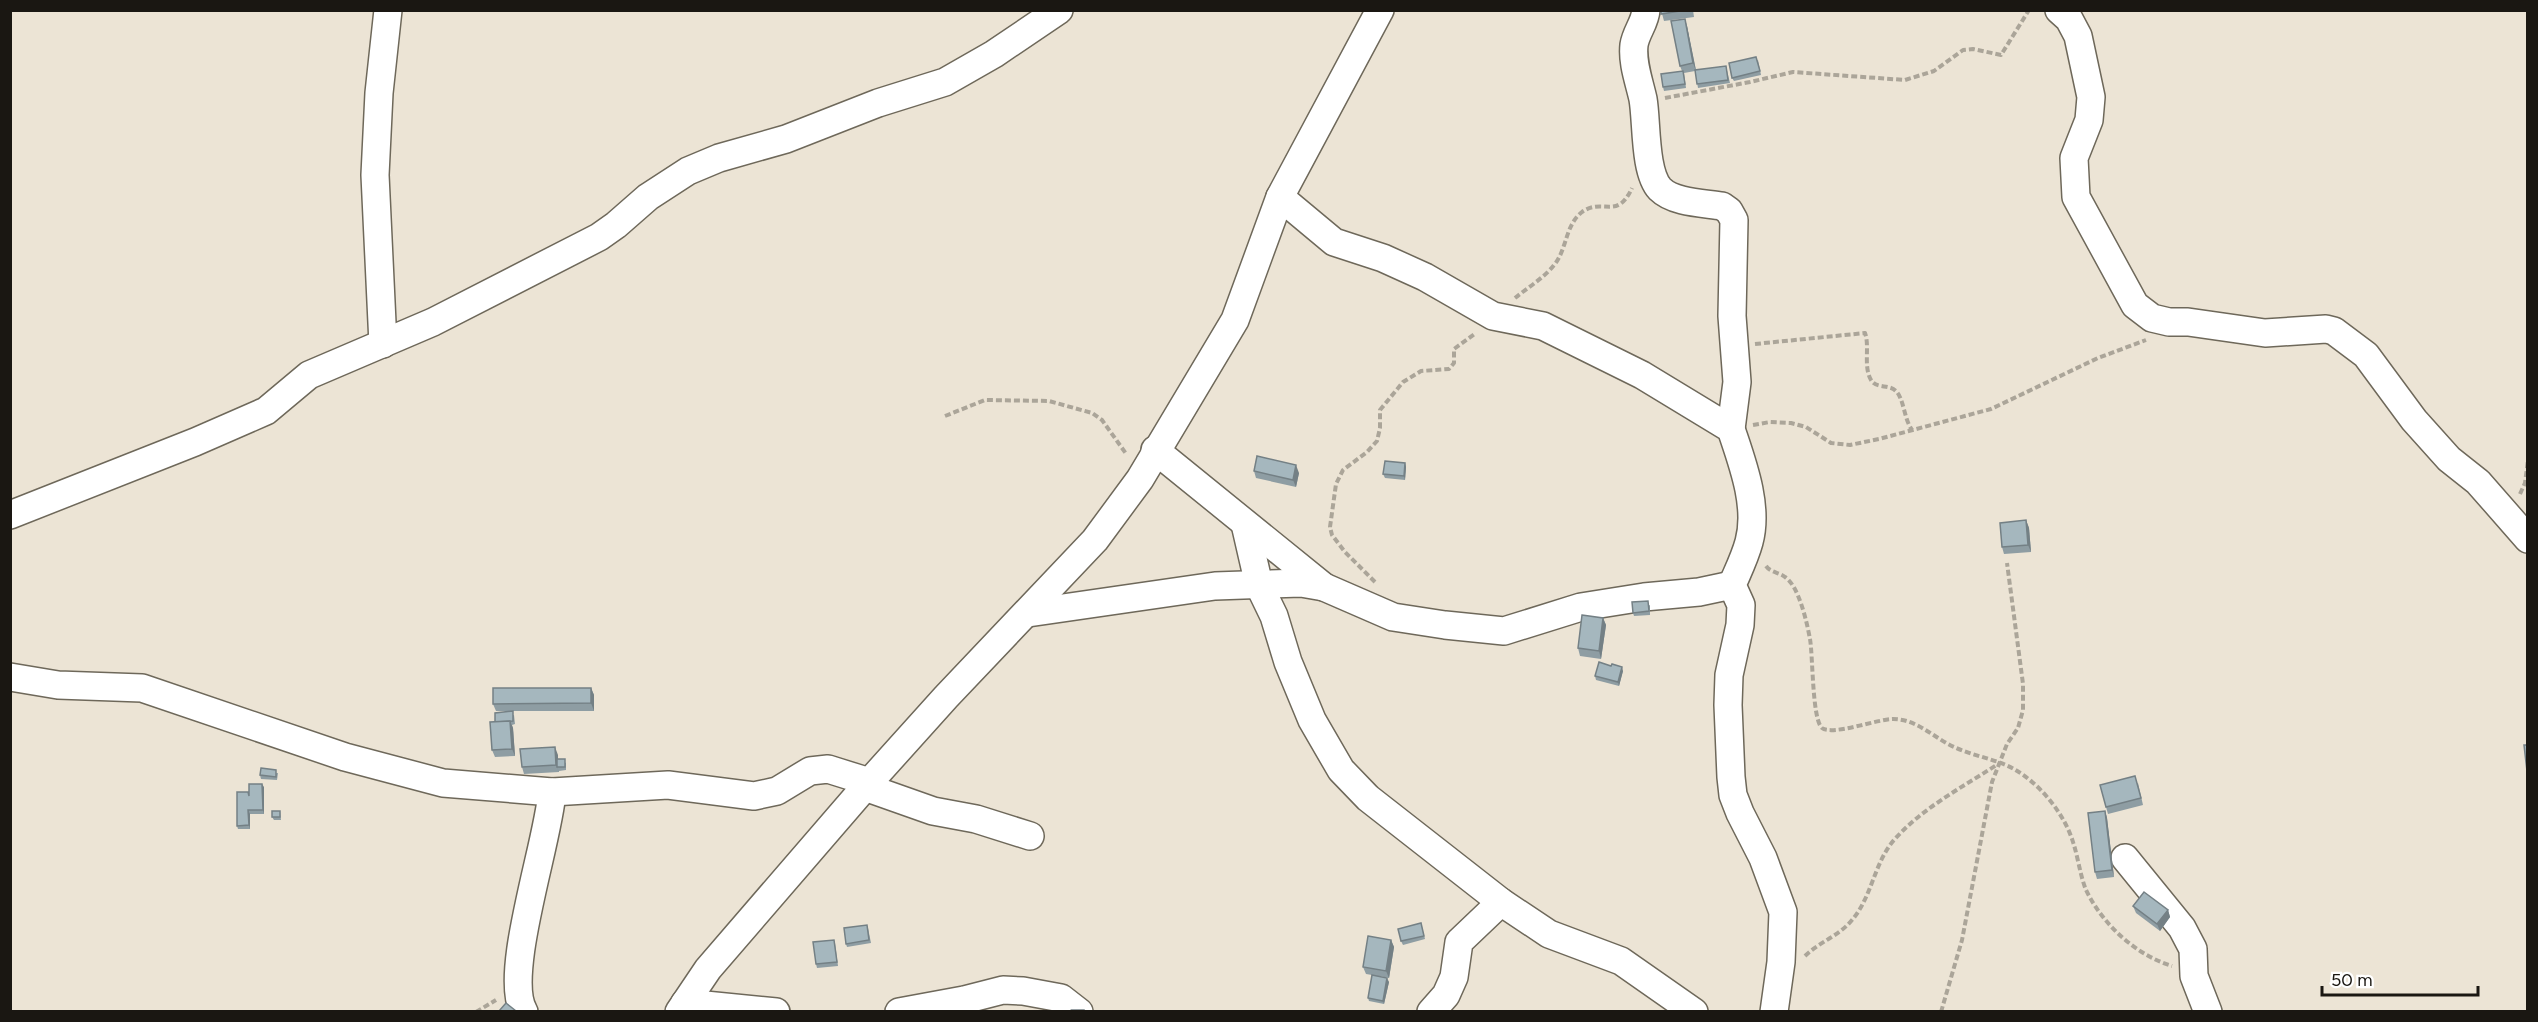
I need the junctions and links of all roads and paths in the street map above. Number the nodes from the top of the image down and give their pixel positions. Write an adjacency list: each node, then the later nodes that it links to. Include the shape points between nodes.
1 (387, 10): 14 (street, via 375,176)
2 (1059, 10): 14 (street, via 945,82 688,171 599,237)
3 (1380, 10): 9 (street)
4 (1646, 10): 7 (street, via 1633,55)
5 (2029, 10): 7 (path, via 2001,56 1963,50 1934,71 1905,80 1793,72)
6 (2059, 10): 13 (street, via 2078,36 2091,97 2089,120 2074,158 2076,197 2135,305 2152,318)
7 (1643, 101): 15 (street, via 1647,151 1660,189 1685,199 1722,206 1732,216)
8 (1634, 184): 12 (path, via 1616,208 1590,208 1582,212 1573,223 1555,265)
9 (1280, 197): 12 (street, via 1334,242 1425,277); 19 (street, via 1235,320)
10 (2528, 254): 11 (path)
11 (2528, 263)
12 (1493, 316): 17 (street, via 1543,326 1642,375); 32 (path, via 1454,349 1454,363 1449,369 1420,371 1389,396 1380,410 1377,441 1343,470 1336,484 1332,535 1386,595)
13 (2169, 322): 18 (path, via 2145,340 1990,408); 23 (street, via 2265,333 2334,331 2366,355 2414,420)
14 (383, 344): 22 (street, via 309,375 266,411)
15 (1734, 346): 17 (street, via 1737,382); 18 (path, via 1865,333 1870,378 1898,393 1905,421)
16 (945, 416): 21 (path, via 985,400 1049,401 1092,413 1121,444)
17 (1731, 429): 18 (path, via 1770,422 1791,423 1806,427 1831,443 1850,445); 26 (street, via 1747,477)
18 (1912, 430)
19 (1155, 450): 21 (street); 24 (street)
20 (2528, 459): 23 (path, via 2525,483)
21 (1140, 479): 31 (street, via 1095,540)
22 (10, 515)
23 (2511, 517): 25 (street)
24 (1245, 524): 28 (street); 30 (street)
25 (2528, 538)
26 (1749, 540): 29 (street); 34 (path, via 1768,569 1787,577 1799,599 1811,641 1814,699 1824,730 1894,719 1906,721 1953,747)
27 (2007, 563): 34 (path, via 2023,710 2018,728)
28 (1259, 585): 30 (street, via 1301,583); 31 (street, via 1215,586); 39 (street, via 1312,720 1341,770 1368,798)
29 (1732, 585): 32 (street, via 1581,607 1504,631); 41 (street, via 1741,605 1729,675 1733,795 1783,912)
30 (1324, 587): 32 (street)
31 (1028, 613): 35 (street)
32 (1393, 617)
33 (10, 677): 36 (street, via 58,685 142,688 412,776 443,783)
34 (1998, 763): 40 (path, via 2026,777 2043,792 2072,839 2085,888 2124,939 2147,956); 41 (path, via 1922,814 1894,840 1854,918 1842,931 1814,947); 50 (path, via 1962,940)
35 (867, 786): 36 (street, via 860,779 828,770 810,771 777,791 754,796 668,785); 37 (street, via 933,811); 42 (street, via 708,969)
36 (552, 792): 43 (street, via 522,946 517,992)
37 (1030, 836)
38 (2125, 858): 40 (street, via 2182,927 2193,949)
39 (1501, 902): 47 (street, via 1459,942 1450,986); 48 (street, via 1549,934 1621,961)
40 (2194, 976): 51 (street)
41 (1779, 985): 49 (street)
42 (682, 1007): 44 (street)
43 (524, 1011)
44 (776, 1011)
45 (899, 1011): 46 (street, via 1003,990 1061,998)
46 (1079, 1011)
47 (1431, 1011)
48 (1694, 1011)
49 (1774, 1011)
50 (1941, 1011)
51 (2208, 1011)

